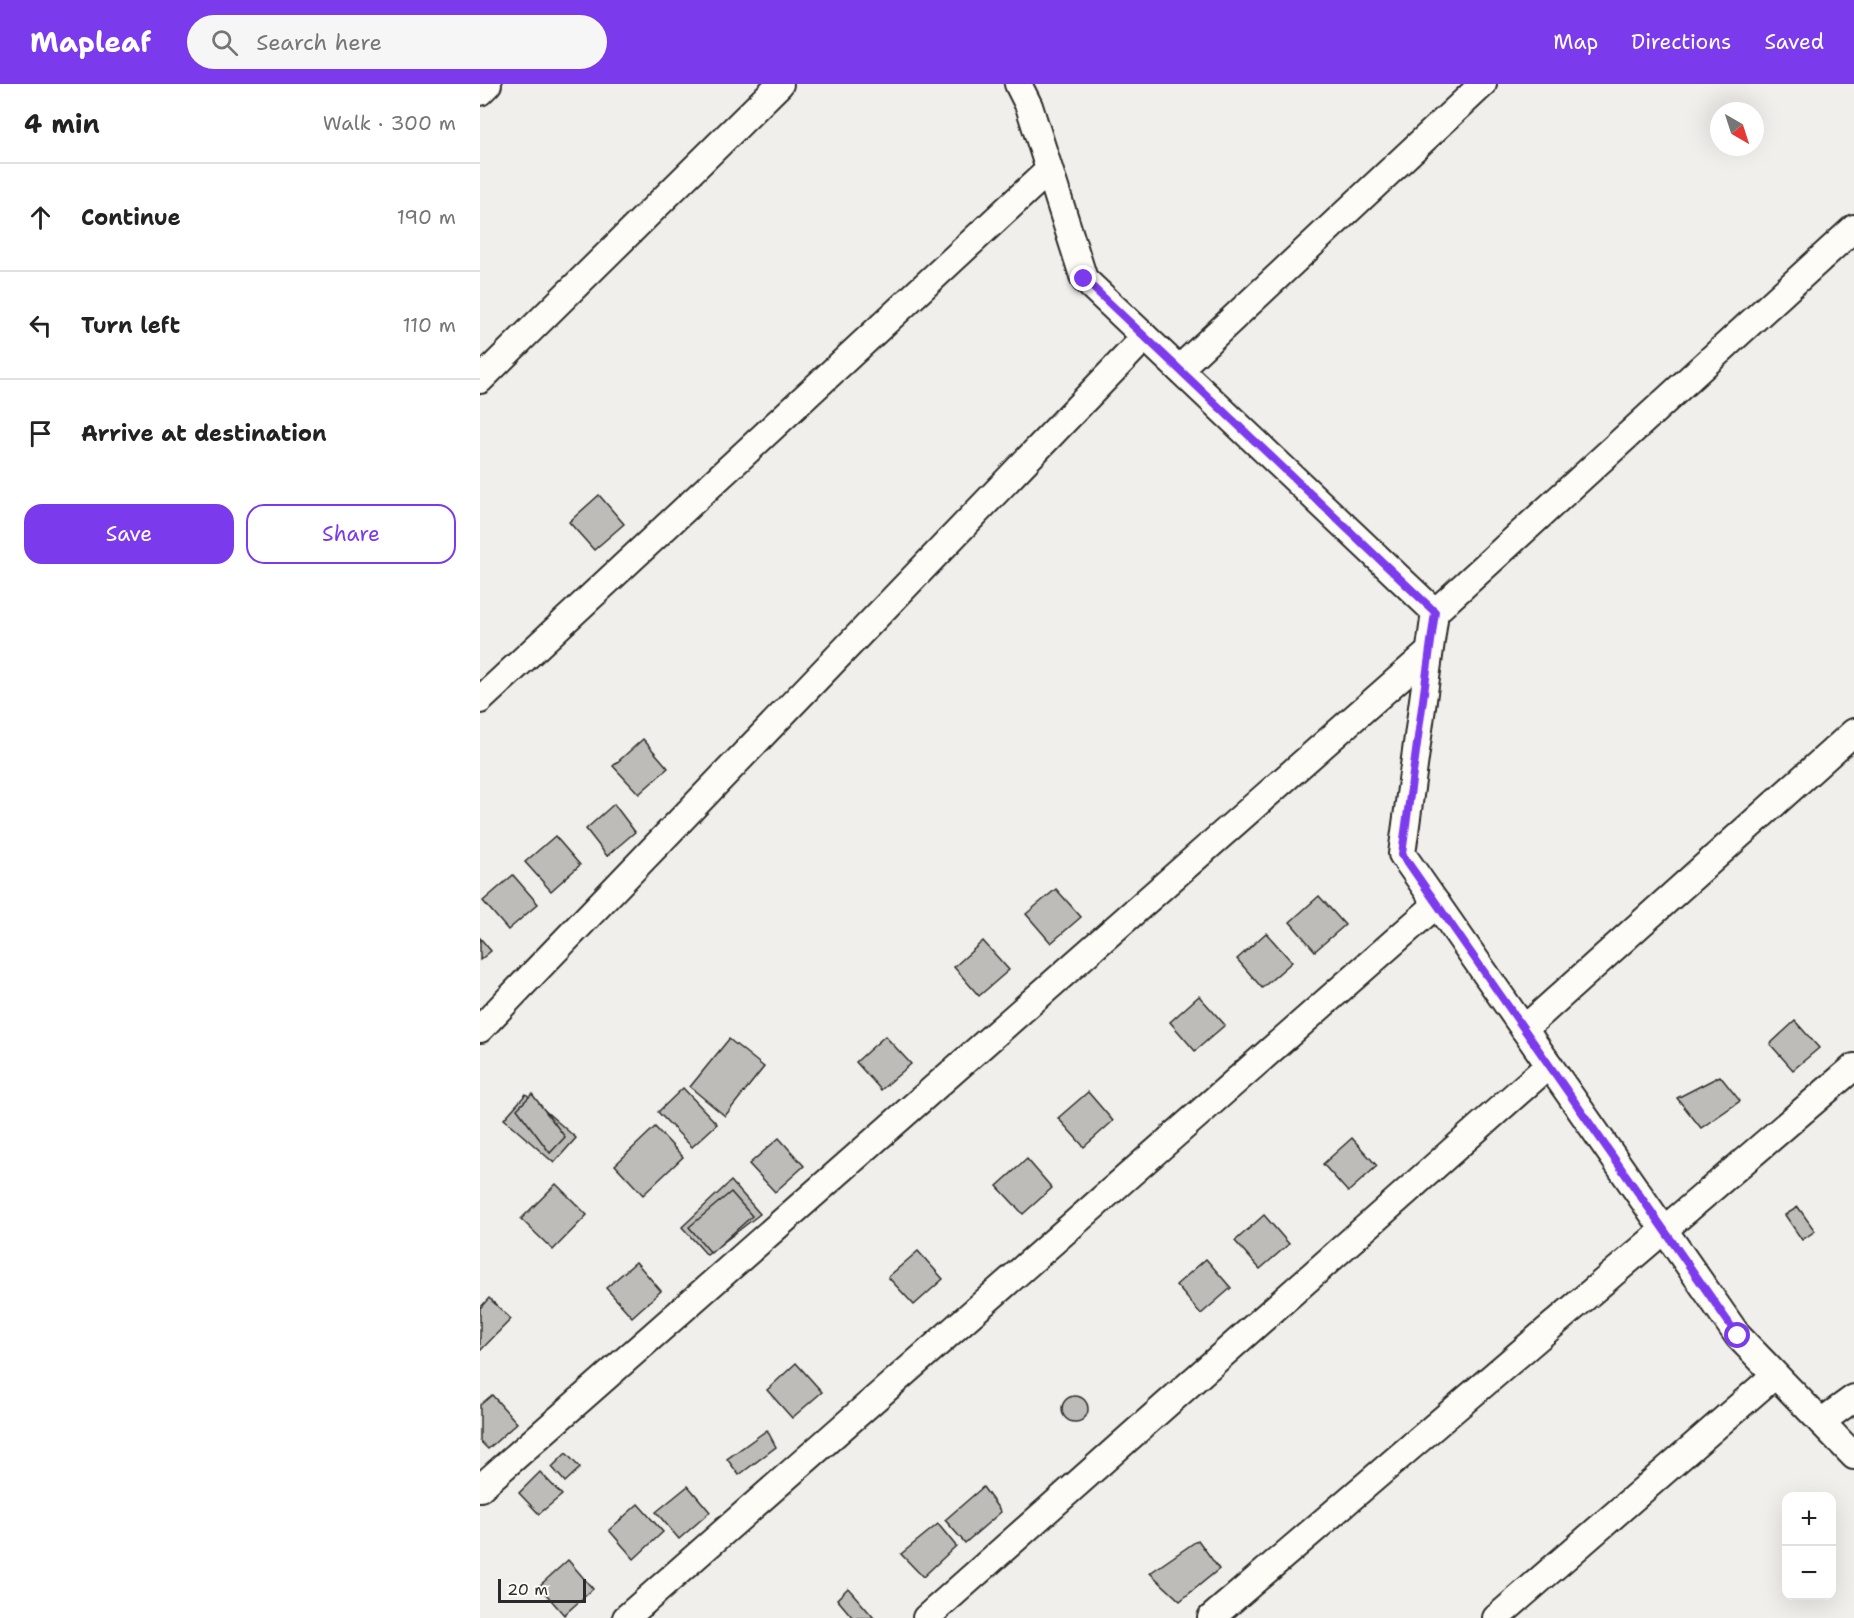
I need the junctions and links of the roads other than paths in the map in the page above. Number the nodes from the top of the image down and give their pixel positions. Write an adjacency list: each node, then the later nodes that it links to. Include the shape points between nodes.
1 (488, 84): 5 (street)
2 (780, 84): 10 (street)
3 (1018, 84): 6 (street)
4 (1483, 84): 9 (street)
5 (480, 92)
6 (1049, 170): 8 (street, via 1084,279); 13 (street)
7 (1854, 228): 11 (street)
8 (1145, 337): 9 (street); 16 (street)
9 (1179, 369): 11 (street)
10 (480, 380)
11 (1435, 612): 12 (street)
12 (1429, 652): 15 (street, via 1402,854); 25 (street)
13 (480, 700)
14 (1854, 732): 17 (street)
15 (1437, 904): 17 (street); 26 (street)
16 (480, 1029)
17 (1524, 1029): 18 (street)
18 (1549, 1065): 20 (street); 27 (street)
19 (1854, 1067): 20 (street)
20 (1664, 1229): 21 (street, via 1738,1336); 28 (street)
21 (1775, 1374): 23 (street); 29 (street)
22 (1854, 1398): 23 (street)
23 (1821, 1422): 24 (street)
24 (1854, 1456)
25 (480, 1488)
26 (626, 1618)
27 (926, 1618)
28 (1211, 1618)
29 (1496, 1618)

